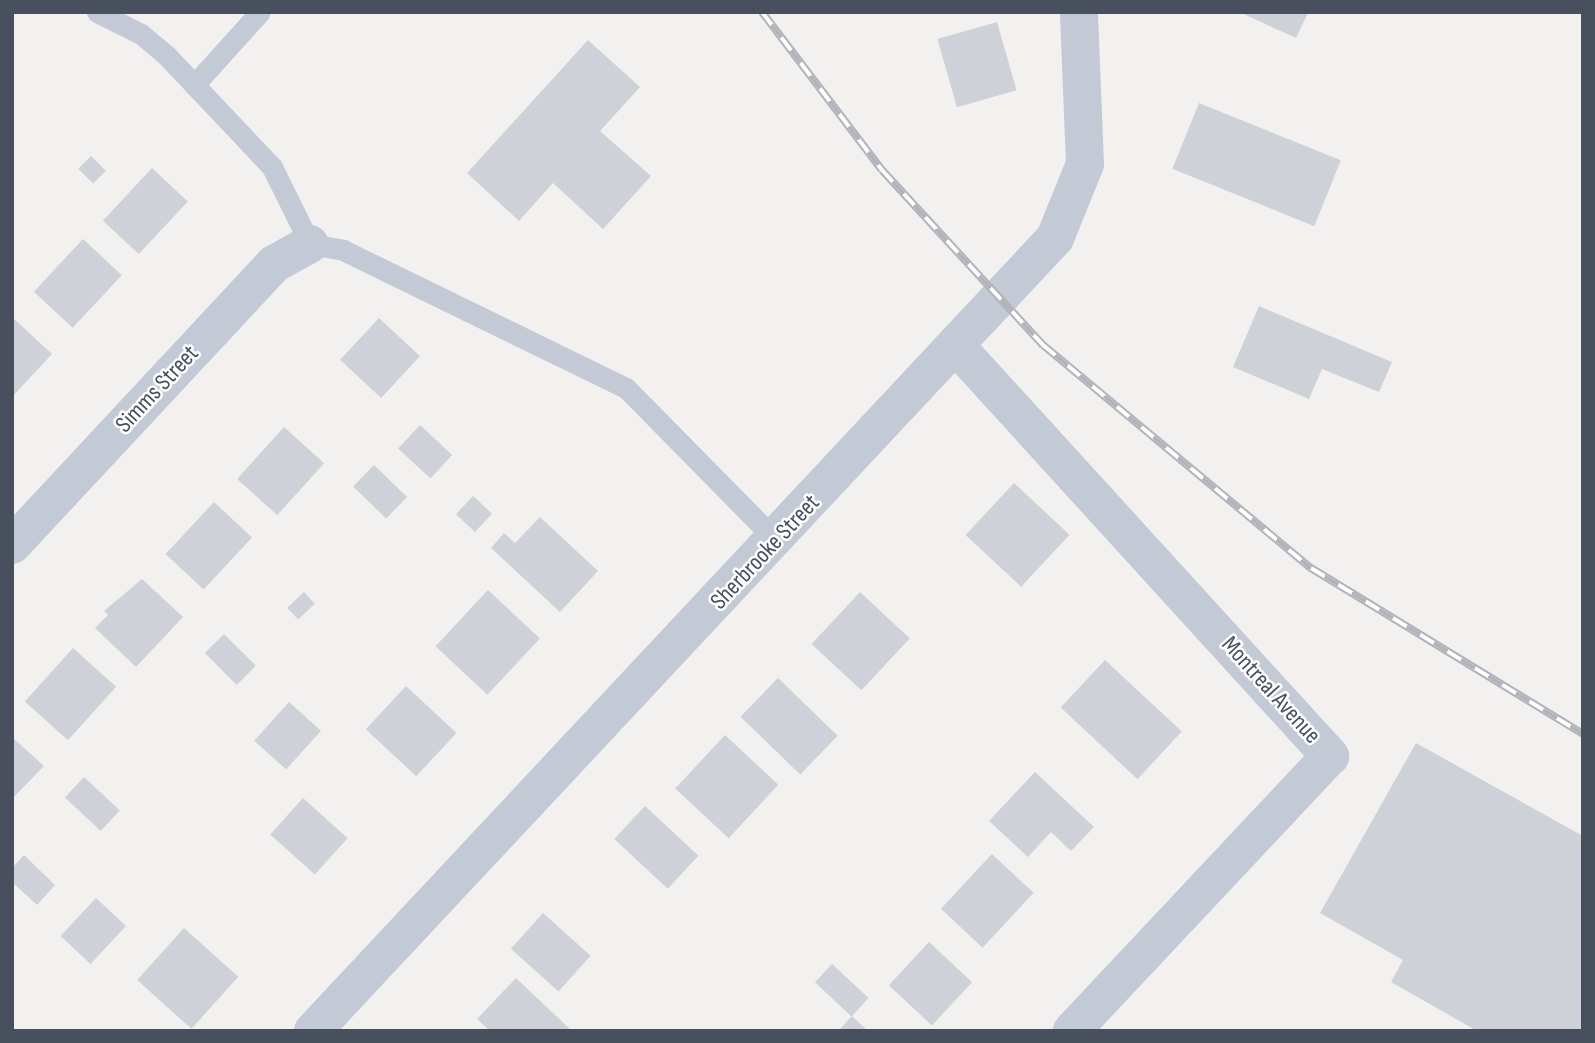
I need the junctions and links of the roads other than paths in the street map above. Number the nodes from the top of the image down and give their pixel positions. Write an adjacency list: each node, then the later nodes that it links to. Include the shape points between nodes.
1 (97, 12): 4 (lane, via 141,34)
2 (260, 12): 4 (lane)
3 (1079, 12): 6 (street, Sherbrooke Street, via 1085,164 1071,203 1055,239)
4 (194, 85): 5 (lane, via 272,167)
5 (310, 244): 7 (lane, via 343,250 626,388); 8 (street, Simms Street, via 274,264)
6 (957, 347): 7 (street, Sherbrooke Street); 10 (street, Montreal Avenue, via 1330,756)
7 (776, 540): 9 (street, Sherbrooke Street)
8 (12, 545)
9 (313, 1031)
10 (1072, 1031)

